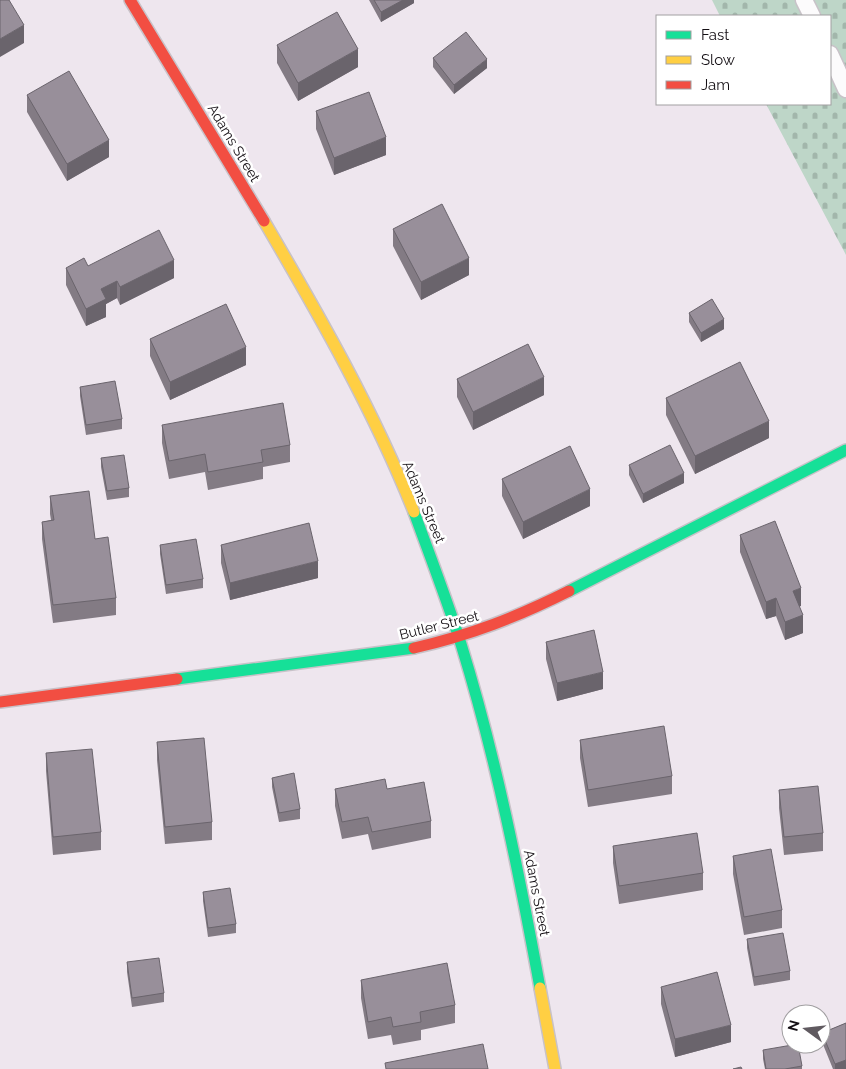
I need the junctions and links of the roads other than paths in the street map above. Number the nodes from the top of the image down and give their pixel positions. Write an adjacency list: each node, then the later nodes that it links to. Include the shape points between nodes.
1 (130, 0): 7 (main road, Adams Street, via 309,299 356,385 422,533)
2 (804, 0): 3 (lane)
3 (812, 15)
4 (831, 56): 5 (lane)
5 (846, 89)
6 (846, 450): 7 (main road, Butler Street, via 527,612)
7 (458, 638): 8 (main road, Butler Street, via 400,651); 9 (main road, Adams Street, via 497,772 518,866)
8 (0, 702)
9 (555, 1069)

